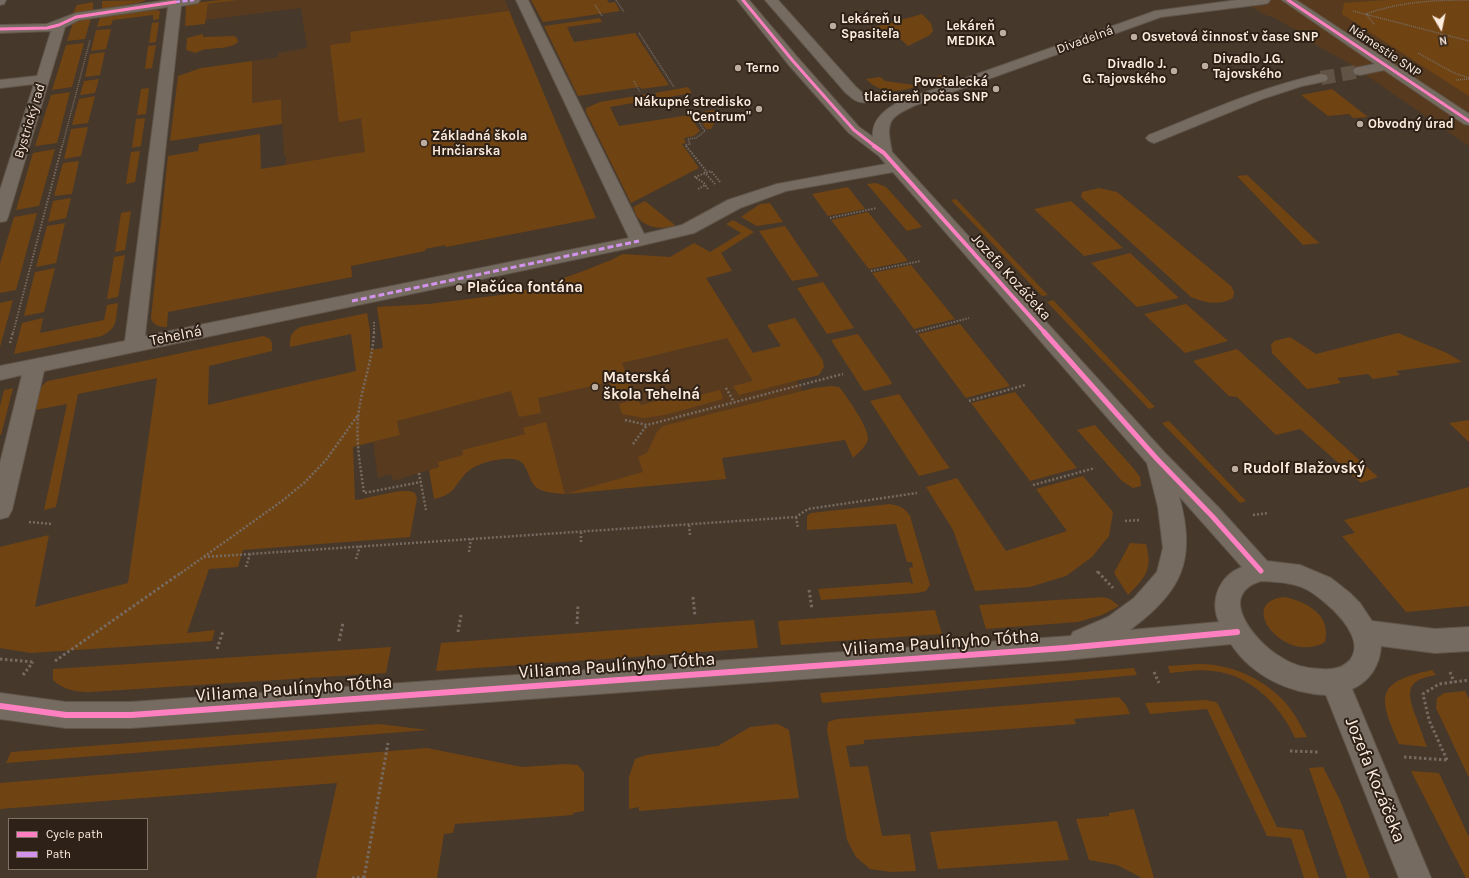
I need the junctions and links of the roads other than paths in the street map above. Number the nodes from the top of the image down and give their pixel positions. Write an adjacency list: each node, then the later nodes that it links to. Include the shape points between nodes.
1 (194, 0): 7 (street)
2 (522, 0): 23 (street)
3 (743, 0): 10 (street, Jozefa Kozáčeka)
4 (771, 0): 16 (street, via 850,89)
5 (1264, 0): 17 (street, Divadelná, via 1159,14)
6 (1288, 0): 11 (street, Námestie SNP)
7 (175, 2): 8 (street, via 76,17); 24 (street)
8 (59, 25): 9 (street, via 47,28); 14 (street, Bystrický rad)
9 (0, 28)
10 (793, 61): 16 (street, Jozefa Kozáčeka, via 824,83); 20 (street, Jozefa Kozáčeka, via 854,130)
11 (1386, 66): 12 (street); 18 (street, Námestie SNP)
12 (1360, 71)
13 (1321, 78): 19 (street, via 1272,90)
14 (43, 79): 15 (street); 22 (street, Bystrický rad)
15 (0, 84)
16 (874, 101): 17 (street, Jozefa Kozáčeka)
17 (911, 102): 20 (street, via 886,117 880,130)
18 (1469, 121)
19 (1154, 138)
20 (884, 152): 21 (street, Jozefa Kozáčeka)
21 (897, 167): 23 (street, Tehelná, via 783,187 734,204 688,229); 27 (street, Jozefa Kozáčeka)
22 (0, 217)
23 (639, 242): 24 (street, Tehelná)
24 (134, 345): 25 (street, Tehelná)
25 (35, 366): 26 (street, Tehelná); 28 (street)
26 (0, 373)
27 (1157, 459): 29 (street, Jozefa Kozáčeka); 33 (street, Jozefa Kozáčeka, via 1170,507 1175,548 1168,576 1143,606 1117,625)
28 (0, 510)
29 (1261, 571): 30 (street, via 1245,576 1234,585 1228,599 1229,615); 31 (street, via 1280,571 1322,585 1355,615)
30 (1237, 632): 33 (street, Viliama Paulínyho Tótha); 34 (street, via 1250,649 1269,664 1291,676 1314,682)
31 (1364, 632): 32 (street, via 1435,641); 34 (street, via 1368,650 1363,665 1352,676)
32 (1469, 639)
33 (1065, 648): 35 (street, Viliama Paulínyho Tótha, via 131,715 66,715)
34 (1335, 682): 36 (street, Jozefa Kozáčeka)
35 (0, 706)
36 (1415, 878)

